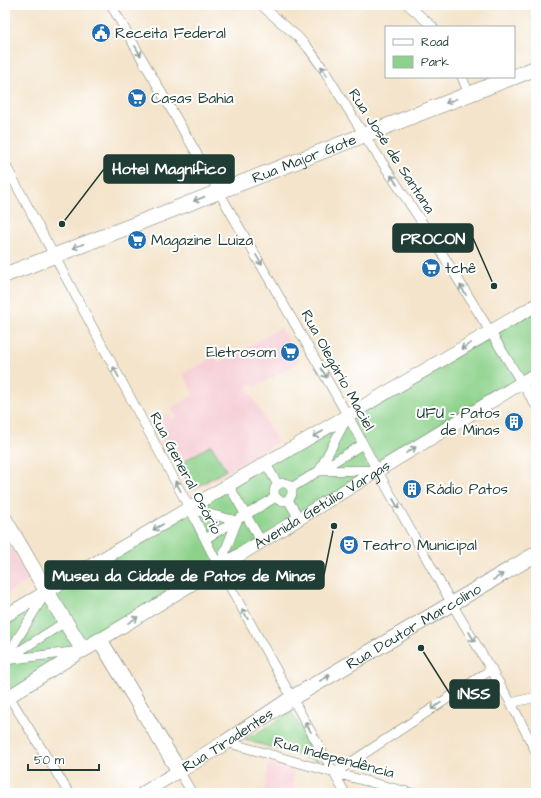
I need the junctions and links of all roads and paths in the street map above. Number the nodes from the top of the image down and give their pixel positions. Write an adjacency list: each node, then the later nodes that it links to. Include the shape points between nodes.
1 (111, 5): 13 (street, Rua Olegário Maciel, one-way to 13)
2 (261, 5): 11 (street, Rua José de Santana, one-way to 2, via 309,49)
3 (408, 5): 4 (street)
4 (418, 8): 5 (street)
5 (432, 26)
6 (536, 68): 7 (main road, Rua Major Gote)
7 (515, 77)
8 (462, 78): 10 (street)
9 (511, 78): 10 (main road, Rua Major Gote)
10 (469, 94): 11 (main road, Rua Major Gote, one-way to 11)
11 (364, 135): 13 (main road, Rua Major Gote); 17 (street, Rua José de Santana, one-way to 11)
12 (5, 164): 14 (street, Rua General Osório)
13 (220, 192): 14 (main road, Rua Major Gote, one-way to 14); 21 (street, Rua Olegário Maciel, one-way to 21)
14 (54, 256): 15 (main road, Rua Major Gote); 31 (street, Rua General Osório, one-way to 14)
15 (5, 275)
16 (536, 305): 17 (street)
17 (489, 332): 19 (street, Rua José de Santana); 21 (street, one-way to 21)
18 (536, 374): 19 (street, Avenida Getúlio Vargas)
19 (521, 383): 20 (street, Rua José de Santana); 24 (street, Avenida Getúlio Vargas, one-way to 19)
20 (536, 406)
21 (348, 416): 22 (street, Rua Olegário Maciel); 23 (street, one-way to 23); 25 (street)
22 (363, 444): 24 (street, Rua Olegário Maciel); 25 (street)
23 (266, 464): 26 (street); 27 (street)
24 (377, 470): 25 (street); 33 (street, Avenida Getúlio Vargas); 41 (street, Rua Olegário Maciel, one-way to 41)
25 (319, 471): 28 (street)
26 (278, 485): 28 (street, via 286,484); 29 (street, via 274,492)
27 (229, 486): 31 (street); 32 (street)
28 (290, 488): 30 (street, via 292,494)
29 (276, 497): 30 (street, via 280,501); 32 (street)
30 (288, 500): 33 (street)
31 (190, 509): 35 (street); 36 (street, Rua General Osório); 40 (street, one-way to 40)
32 (246, 516): 35 (street); 37 (street)
33 (299, 518): 37 (street, Avenida Getúlio Vargas)
34 (5, 520): 40 (main road)
35 (237, 521): 36 (street); 39 (street)
36 (205, 539): 39 (street, Rua General Osório)
37 (260, 541): 39 (street, Avenida Getúlio Vargas)
38 (536, 554): 41 (main road, Rua Doutor Marcolino, one-way to 38)
39 (219, 566): 44 (street, Avenida Getúlio Vargas, one-way to 39); 50 (street, Rua General Osório, one-way to 39)
40 (47, 592): 42 (street); 43 (main road); 46 (street)
41 (452, 604): 47 (street, Rua Olegário Maciel, one-way to 47); 50 (main road, Rua Doutor Marcolino, one-way to 41)
42 (5, 616)
43 (65, 622): 45 (main road); 46 (street)
44 (100, 640): 45 (main road, Avenida Getúlio Vargas); 54 (main road)
45 (83, 650): 46 (street); 48 (street, Avenida Getúlio Vargas)
46 (5, 660)
47 (492, 669): 51 (street, Rua Olegário Maciel); 55 (street, one-way to 55)
48 (6, 695): 56 (street)
49 (536, 697): 51 (street)
50 (292, 698): 52 (main road, Rua Tiradentes); 55 (street, Rua General Osório, one-way to 50)
51 (511, 703): 53 (street, Rua Olegário Maciel)
52 (226, 742): 54 (main road, Rua Tiradentes); 55 (street, Rua Independência)
53 (536, 752)
54 (179, 771): 57 (street, Rua Tiradentes); 58 (street)
55 (335, 773): 59 (street, Rua General Osório); 60 (street, Rua Independência)
56 (69, 793)
57 (143, 793)
58 (192, 793)
59 (345, 793)
60 (412, 793)

